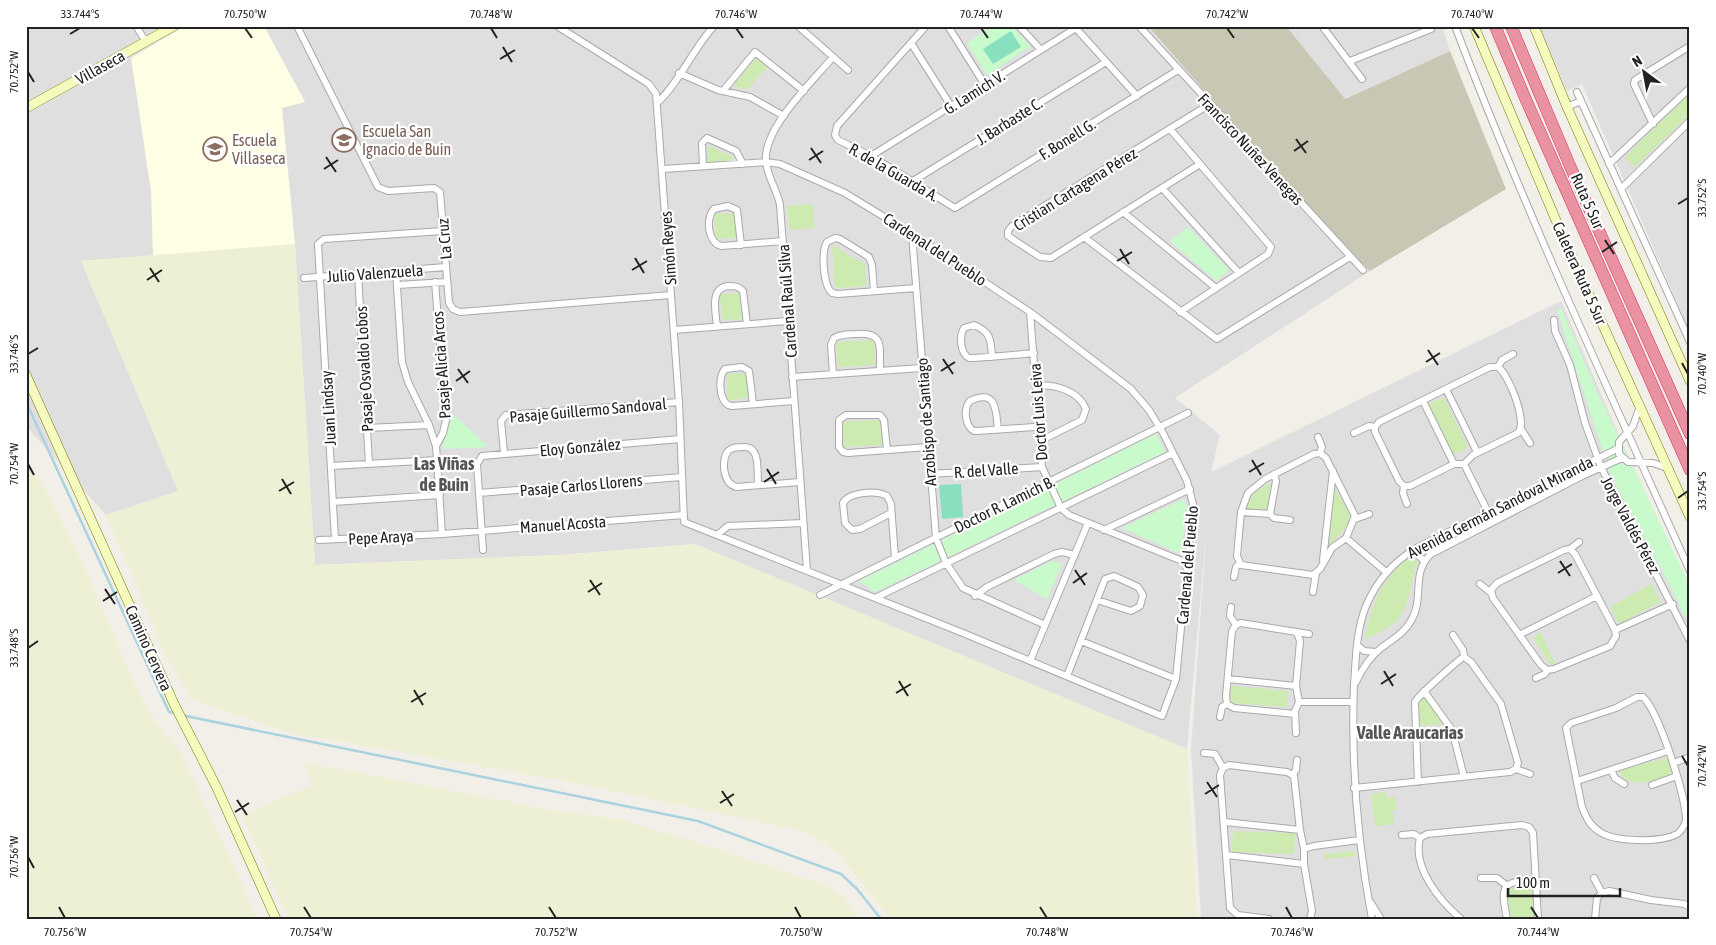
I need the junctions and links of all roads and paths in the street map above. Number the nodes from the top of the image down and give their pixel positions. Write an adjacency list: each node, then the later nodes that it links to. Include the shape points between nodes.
1 (136, 26): 19 (street)
2 (174, 26): 19 (street, Villaseca)
3 (297, 26): 58 (street, La Cruz, via 378,187 385,191 439,190)
4 (558, 26): 37 (street, Simón Reyes, via 648,84 655,91)
5 (714, 26): 28 (street)
6 (798, 26): 23 (street)
7 (926, 26): 20 (street)
8 (948, 26): 30 (street)
9 (1019, 26): 22 (street)
10 (1139, 26): 27 (street, Francisco Nuñez Venegas)
11 (1322, 26): 24 (street)
12 (1455, 26): 112 (street, via 1488,112)
13 (1474, 26): 103 (street, Caletera Ruta 5 Sur, via 1566,244)
14 (1495, 26): 138 (highway, Ruta 5 Sur)
15 (1511, 26): 114 (highway, Ruta 5 Sur)
16 (1534, 26): 41 (street)
17 (1075, 27): 22 (street, G. Lamich V.); 25 (street)
18 (1431, 29): 24 (street)
19 (146, 42): 40 (street, Villaseca)
20 (911, 43): 39 (street); 46 (street, R. de la Guarda A., via 837,126 835,135 838,140)
21 (1690, 46): 44 (street, via 1634,82)
22 (1041, 50): 30 (street, G. Lamich V.)
23 (833, 57): 26 (street); 33 (street, Cardenal Raúl Silva)
24 (1350, 61): 29 (street)
25 (1106, 62): 35 (street); 53 (street, J. Barbaste C.)
26 (848, 70)
27 (1178, 70): 35 (street, F. Bonell G.); 38 (street, Francisco Nuñez Venegas)
28 (679, 73): 32 (street); 37 (street)
29 (1362, 79)
30 (986, 84): 39 (street, G. Lamich V.)
31 (1690, 88): 44 (street)
32 (723, 91): 33 (street, via 755,52); 42 (street, via 750,98)
33 (804, 91): 42 (street, Cardenal Raúl Silva)
34 (1577, 92): 36 (street)
35 (1137, 96): 56 (street, F. Bonell G.)
36 (1581, 101): 41 (street); 50 (street)
37 (658, 102): 52 (street, Simón Reyes)
38 (1210, 104): 45 (street, Cristian Cartagena Pérez); 63 (street, Francisco Nuñez Venegas)
39 (951, 106): 46 (street, G. Lamich V.)
40 (26, 108)
41 (1567, 108): 89 (street)
42 (784, 116): 47 (street, Cardenal Raúl Silva, via 769,140)
43 (1690, 121): 55 (street)
44 (1653, 124): 50 (street)
45 (1170, 129): 49 (street); 60 (street, Cristian Cartagena Pérez, via 1012,226 1008,233 1012,240 1045,258 1054,256)
46 (872, 156): 53 (street, R. de la Guarda A.)
47 (766, 162): 48 (street, Cardenal del Pueblo); 59 (street, Cardenal del Pueblo, via 780,164 845,192); 61 (street, Cardenal Raúl Silva, via 779,200)
48 (743, 164): 51 (street, Cardenal del Pueblo); 51 (street, via 736,151 707,138 702,143)
49 (1200, 164): 54 (street, Cristian Cartagena Pérez); 67 (street, via 1271,247 1268,254)
50 (1609, 164): 55 (street)
51 (703, 166): 52 (street, Cardenal del Pueblo)
52 (663, 169): 77 (street, Simón Reyes)
53 (913, 181): 56 (street, R. de la Guarda A.)
54 (1162, 188): 57 (street, Cristian Cartagena Pérez); 67 (street)
55 (1621, 189): 85 (street)
56 (955, 208)
57 (1123, 212): 60 (street, Cristian Cartagena Pérez); 75 (street)
58 (443, 231): 64 (street, La Cruz); 69 (street, Juan Lindsay, via 322,240 317,248)
59 (912, 234): 74 (street, Arzobispo de Santiago); 78 (street, Cardenal del Pueblo)
60 (1084, 237): 79 (street)
61 (783, 241): 62 (street); 81 (street, Cardenal Raúl Silva)
62 (741, 245): 62 (street, via 722,246 713,242 709,217 714,208 728,206 737,210)
63 (1350, 257): 65 (street, Francisco Nuñez Venegas); 79 (street, via 1217,339)
64 (446, 267): 66 (street, Julio Valenzuela); 72 (street, La Cruz)
65 (1363, 270)
66 (396, 272): 68 (street, Julio Valenzuela); 73 (street)
67 (1239, 273): 75 (street)
68 (358, 274): 69 (street, Julio Valenzuela); 108 (street, Pasaje Osvaldo Lobos)
69 (321, 277): 70 (street, Julio Valenzuela); 134 (street, Juan Lindsay)
70 (304, 278)
71 (435, 282): 72 (street, Julio Valenzuela); 73 (street, Julio Valenzuela); 119 (street, Pasaje Alicia Arcos, via 446,420)
72 (447, 282): 77 (street, La Cruz, via 450,305 460,312)
73 (397, 285): 105 (street, via 402,362)
74 (916, 288): 76 (street); 91 (street, Arzobispo de Santiago)
75 (1216, 288): 79 (street)
76 (874, 291): 76 (street, via 838,294 830,291 824,250 827,242 840,239 869,257)
77 (671, 295): 84 (street, Simón Reyes)
78 (1030, 312): 86 (street, Doctor Luis Leiva); 109 (street, Cardenal del Pueblo, via 1131,389)
79 (1180, 312)
80 (1554, 320): 127 (street, Jorge Valdés Pérez)
81 (788, 321): 82 (street); 95 (street, Cardenal Raúl Silva)
82 (747, 324): 83 (street); 83 (street, via 743,291 736,286 725,286 716,295)
83 (717, 327): 84 (street)
84 (674, 330): 101 (street, Simón Reyes)
85 (1690, 342)
86 (1034, 354): 88 (street); 97 (street, Doctor Luis Leiva)
87 (1513, 354): 90 (street, via 1502,360)
88 (992, 357): 88 (street, via 965,356 961,336 964,328 974,324 988,332)
89 (1687, 366): 96 (street)
90 (1498, 367): 98 (street, via 1490,367); 110 (street, via 1514,396 1522,421)
91 (922, 368): 92 (street); 120 (street, Arzobispo de Santiago)
92 (880, 371): 94 (street); 94 (street, via 878,340 869,333 834,338 831,345)
93 (26, 374): 264 (street, Camino Cervera, via 179,714 217,788)
94 (833, 374): 95 (street)
95 (792, 377): 99 (street, Cardenal Raúl Silva)
96 (1690, 381)
97 (1036, 386): 106 (street, Doctor Luis Leiva); 117 (street, via 1062,388 1084,404 1086,412 1080,421)
98 (1446, 389): 100 (street); 123 (street)
99 (794, 401): 102 (street); 143 (street, Cardenal Raúl Silva)
100 (1424, 401): 107 (street, via 1379,422); 132 (street)
101 (679, 402): 116 (street, Simón Reyes); 124 (street, Pasaje Guillermo Sandoval, via 506,415 501,421)
102 (752, 404): 102 (street, via 730,406 724,402 721,376 725,369 742,367 749,371)
103 (1640, 406): 112 (street); 137 (street, Caletera Ruta 5 Sur)
104 (1188, 413): 109 (street, Doctor R. Lamich B.)
105 (429, 424): 108 (street); 119 (street)
106 (1039, 427): 111 (street); 117 (street, Doctor Luis Leiva)
107 (1375, 427): 113 (street, via 1369,426); 146 (street)
108 (367, 428): 131 (street, Pasaje Osvaldo Lobos)
109 (1159, 428): 125 (street, Cardenal del Pueblo); 144 (street, Doctor R. Lamich B.)
110 (1521, 429): 118 (street); 123 (street)
111 (998, 430): 111 (street, via 970,429 966,407 970,401 986,398 993,401)
112 (1628, 432): 121 (street, via 1618,442); 130 (street)
113 (1354, 433)
114 (1690, 434)
115 (1318, 437): 126 (street, via 1322,447)
116 (680, 439): 124 (street, Eloy González); 142 (street, Simón Reyes)
117 (1040, 441): 135 (street, Doctor Luis Leiva)
118 (1530, 443)
119 (436, 446): 129 (street)
120 (928, 447): 122 (street); 140 (street, Arzobispo de Santiago)
121 (1617, 448): 127 (street, Avenida Germán Sandoval Miranda); 128 (street)
122 (887, 450): 122 (street, via 843,452 839,447 839,420 846,415 880,414 884,420)
123 (1477, 452): 133 (street)
124 (504, 453): 151 (street, Eloy González, via 480,458)
125 (1173, 453): 149 (street, Cardenal del Pueblo); 156 (street, Doctor R. Lamich B.)
126 (1320, 453): 139 (street); 141 (street)
127 (1597, 457): 136 (street, Jorge Valdés Pérez); 150 (street, Avenida Germán Sandoval Miranda)
128 (1622, 458): 130 (street, via 1631,463); 136 (street, Avenida Germán Sandoval Miranda)
129 (438, 460): 131 (street); 152 (street)
130 (1641, 462): 137 (street); 190 (street)
131 (369, 464): 134 (street)
132 (1454, 464): 133 (street); 146 (street)
133 (1464, 464): 158 (street)
134 (331, 466): 154 (street, Juan Lindsay)
135 (1042, 467): 140 (street, R. del Valle); 144 (street, Doctor Luis Leiva)
136 (1601, 467): 153 (street, Avenida Germán Sandoval Miranda); 203 (street, Jorge Valdés Pérez)
137 (1668, 468): 162 (street, Caletera Ruta 5 Sur)
138 (1690, 470)
139 (1333, 471): 147 (street); 148 (street)
140 (930, 474): 172 (street, Arzobispo de Santiago)
141 (1274, 474): 157 (street, via 1252,488); 160 (street, via 1276,481)
142 (682, 477): 151 (street, Pasaje Carlos Llorens); 163 (street, Simón Reyes)
143 (800, 482): 145 (street); 166 (street, Cardenal Raúl Silva)
144 (1048, 483): 156 (street, Doctor Luis Leiva); 172 (street, Doctor R. Lamich B.)
145 (758, 485): 145 (street, via 736,486 729,483 725,458 728,451 746,446 753,449)
146 (1404, 486): 155 (street)
147 (1331, 487): 148 (street); 177 (street)
148 (1341, 487): 164 (street)
149 (1190, 489): 168 (street); 186 (street, Cardenal del Pueblo, via 1193,510)
150 (1531, 491): 153 (street); 158 (street, Avenida Germán Sandoval Miranda)
151 (480, 493): 169 (street)
152 (440, 495): 154 (street); 170 (street)
153 (1535, 499): 184 (street, Avenida Germán Sandoval Miranda, via 1442,546)
154 (333, 502): 174 (street, Juan Lindsay)
155 (1407, 504)
156 (1061, 508): 167 (street); 185 (street, Doctor R. Lamich B.)
157 (1241, 512): 160 (street); 188 (street)
158 (1488, 512): 181 (street, Avenida Germán Sandoval Miranda)
159 (891, 513): 159 (street, via 889,498 881,493 852,495 844,503 845,523 852,530); 183 (street)
160 (1270, 514): 165 (street)
161 (1369, 514): 164 (street)
162 (1690, 517)
163 (684, 519): 169 (street, Manuel Acosta); 171 (street, Cardenal del Pueblo)
164 (1355, 519): 173 (street)
165 (1290, 520)
166 (803, 523): 171 (street, via 728,526); 189 (street, Cardenal Raúl Silva)
167 (1088, 523): 168 (street); 182 (street)
168 (1104, 530): 186 (street)
169 (482, 531): 170 (street, Manuel Acosta); 179 (street)
170 (442, 534): 174 (street, Pepe Araya)
171 (716, 535): 189 (street, Cardenal del Pueblo)
172 (936, 538): 183 (street, Doctor R. Lamich B.); 185 (street, Arzobispo de Santiago)
173 (1346, 538): 180 (street); 191 (street)
174 (335, 539): 175 (street, Pepe Araya)
175 (319, 540)
176 (1579, 542): 178 (street)
177 (1324, 546): 180 (street); 187 (street)
178 (1570, 549): 197 (street, via 1497,583); 200 (street)
179 (483, 550)
180 (1331, 550): 187 (street)
181 (1413, 550): 184 (street); 191 (street, Avenida Germán Sandoval Miranda)
182 (1075, 555): 199 (street, via 1054,554); 205 (street)
183 (894, 558): 194 (street, Doctor R. Lamich B.)
184 (1424, 561): 215 (street, Avenida Germán Sandoval Miranda, via 1412,620 1402,633)
185 (946, 563): 199 (street, Arzobispo de Santiago, via 961,586); 201 (street, Doctor R. Lamich B.)
186 (1188, 563): 221 (street, Cardenal del Pueblo)
187 (1322, 563): 192 (street)
188 (1239, 564): 192 (street, via 1246,568 1307,575); 193 (street)
189 (806, 570): 194 (street, Cardenal del Pueblo)
190 (1690, 571)
191 (1386, 572): 214 (street, Avenida Germán Sandoval Miranda, via 1367,605)
192 (1316, 573): 196 (street)
193 (1234, 576)
194 (842, 584): 198 (street, Doctor R. Lamich B.); 201 (street, Cardenal del Pueblo)
195 (1480, 584): 197 (street)
196 (1313, 592)
197 (1491, 593): 211 (street)
198 (820, 595)
199 (975, 596): 205 (street, Arzobispo de Santiago)
200 (1597, 596): 207 (street); 211 (street)
201 (875, 598): 217 (street, Cardenal del Pueblo)
202 (1097, 600): 202 (street, via 1105,579 1111,576 1138,586 1143,593 1141,604 1128,611); 212 (street)
203 (1672, 604): 207 (street); 213 (street, Jorge Valdés Pérez)
204 (1231, 608): 206 (street, via 1230,616)
205 (1046, 625): 217 (street)
206 (1236, 625): 208 (street, via 1271,626); 222 (street, via 1232,631)
207 (1615, 630): 218 (street, via 1616,639 1610,646)
208 (1297, 633): 209 (street); 224 (street, via 1300,641)
209 (1309, 634)
210 (1453, 634): 216 (street)
211 (1519, 635): 218 (street)
212 (1081, 640): 219 (street); 221 (street)
213 (1690, 641)
214 (1357, 645): 215 (street, via 1364,652); 223 (street, Avenida Germán Sandoval Miranda)
215 (1377, 652): 223 (street, Avenida Germán Sandoval Miranda, via 1363,667)
216 (1464, 658): 225 (street); 238 (street, via 1471,662 1500,704 1518,763)
217 (1030, 661): 219 (street, Cardenal del Pueblo)
218 (1547, 670): 220 (street)
219 (1067, 676): 221 (street, Cardenal del Pueblo, via 1162,716)
220 (1536, 678)
221 (1176, 679)
222 (1228, 679): 224 (street); 228 (street)
223 (1354, 685): 227 (street, Avenida Germán Sandoval Miranda)
224 (1296, 686): 226 (street)
225 (1424, 691): 243 (street, via 1452,730); 245 (street, via 1415,705)
226 (1299, 702): 227 (street); 229 (street)
227 (1353, 702): 248 (street, Avenida Germán Sandoval Miranda)
228 (1227, 704): 229 (street, via 1234,708); 230 (street, via 1222,707)
229 (1295, 714): 231 (street)
230 (1220, 717)
231 (1296, 733)
232 (1668, 751): 236 (street); 239 (street); 244 (street, via 1648,703 1637,696 1616,708 1568,726 1566,731)
233 (1204, 753): 237 (street, via 1215,754)
234 (1690, 757): 236 (street)
235 (1297, 760): 240 (street)
236 (1672, 763): 242 (street)
237 (1223, 768): 240 (street, via 1232,765); 249 (street, via 1220,775)
238 (1516, 769): 241 (street); 243 (street)
239 (1611, 770): 244 (street); 246 (street, via 1615,778)
240 (1293, 774): 250 (street)
241 (1530, 774)
242 (1677, 776): 244 (street, via 1686,817 1683,828 1672,836 1631,840 1605,835 1592,826 1582,807); 247 (street)
243 (1464, 777): 245 (street)
244 (1577, 781)
245 (1418, 782): 248 (street)
246 (1624, 784)
247 (1652, 785)
248 (1354, 788): 253 (street, Avenida Germán Sandoval Miranda)
249 (1225, 822): 250 (street); 255 (street)
250 (1300, 830): 254 (street)
251 (1402, 835): 252 (street, via 1414,834)
252 (1420, 838): 259 (street, via 1427,834 1527,825 1533,833); 269 (street, via 1419,852 1426,875)
253 (1359, 840): 254 (street); 262 (street, Avenida Germán Sandoval Miranda)
254 (1304, 849): 256 (street)
255 (1227, 855): 256 (street); 265 (street, via 1229,913)
256 (1304, 864): 266 (street, via 1312,912)
257 (1481, 878): 260 (street, via 1497,878)
258 (1594, 878): 261 (street)
259 (1536, 879): 260 (street); 271 (street)
260 (1506, 885): 270 (street)
261 (1602, 893): 263 (street, via 1609,891); 272 (street, via 1596,901)
262 (1368, 897): 267 (street, Avenida Germán Sandoval Miranda); 268 (street, Avenida Germán Sandoval Miranda)
263 (1690, 907)
264 (276, 919)
265 (1269, 919)
266 (1310, 919)
267 (1372, 919)
268 (1381, 919)
269 (1461, 919)
270 (1507, 919)
271 (1538, 919)
272 (1595, 919)

